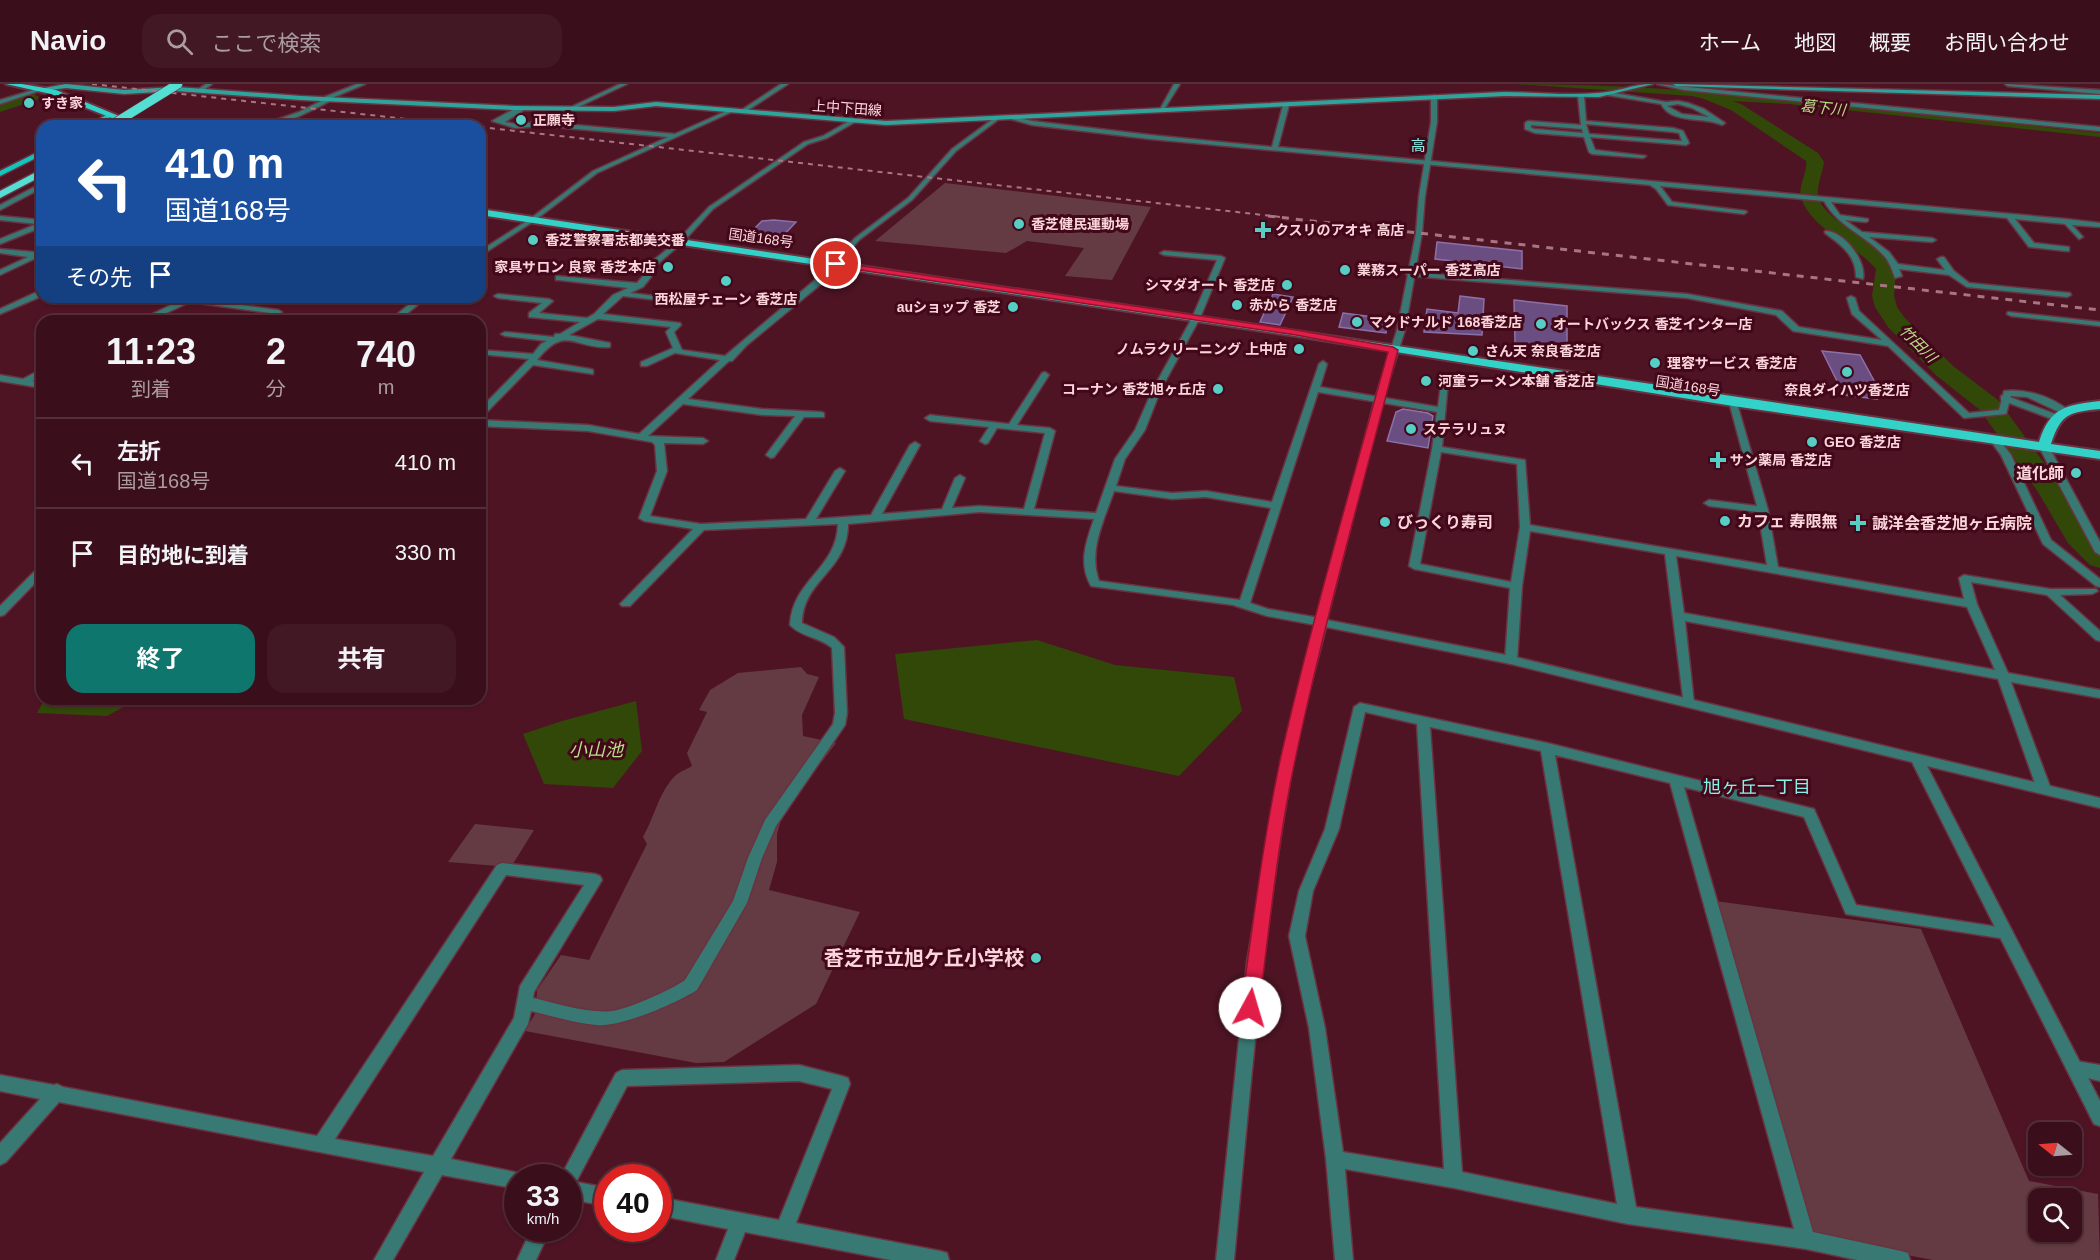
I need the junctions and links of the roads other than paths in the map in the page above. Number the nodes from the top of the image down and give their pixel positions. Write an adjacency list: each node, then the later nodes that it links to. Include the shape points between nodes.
1 (10, 84): 14 (highway)
2 (178, 84): 34 (highway, bridge)
3 (189, 84): 36 (highway)
4 (209, 84): 15 (street)
5 (362, 84): 21 (street)
6 (624, 84): 25 (street)
7 (785, 84): 29 (street)
8 (1177, 84): 28 (street)
9 (1650, 84): 17 (main road, 上中下田線)
10 (1660, 84): 40 (street)
11 (1676, 84): 20 (main road)
12 (2008, 84): 13 (street)
13 (2044, 86): 16 (street)
14 (42, 89): 15 (main road, 上中下田線, via 66,86 124,92); 22 (street); 30 (highway)
15 (199, 91): 21 (main road, 上中下田線)
16 (2100, 92)
17 (1609, 94): 18 (main road, 上中下田線); 23 (street)
18 (1581, 96): 19 (main road, 上中下田線, via 1517,93); 39 (street)
19 (1434, 97): 24 (main road, 上中下田線); 46 (street)
20 (2100, 97)
21 (327, 99): 26 (main road, 上中下田線); 37 (street)
22 (0, 102)
23 (1664, 103): 23 (street, via 1707,111 1719,121 1671,114)
24 (1286, 105): 28 (main road, 上中下田線); 43 (street)
25 (574, 107): 26 (main road, 上中下田線); 27 (main road, 上中下田線, via 614,109 651,103)
26 (522, 108): 42 (street, via 494,120 515,126 542,124)
27 (733, 110): 29 (main road, 上中下田線); 42 (street)
28 (1161, 110): 32 (main road, 上中下田線)
29 (743, 111): 38 (main road, 上中下田線)
30 (110, 115): 33 (main road); 35 (highway)
31 (997, 118): 32 (main road, 上中下田線); 38 (main road, 上中下田線, via 902,123); 80 (street, via 954,150 909,199 857,239)
32 (1010, 118): 43 (street, via 1150,137)
33 (101, 120)
34 (120, 120)
35 (123, 120)
36 (132, 120)
37 (280, 120)
38 (853, 121): 72 (street, via 806,143 711,208)
39 (1583, 125): 41 (street); 41 (street, via 1528,123 1528,129); 41 (street, via 1673,130 1681,132 1686,143)
40 (2100, 129)
41 (1586, 135): 45 (street, via 1592,152)
42 (678, 136): 62 (street, via 595,172)
43 (1275, 147): 46 (street)
44 (36, 155): 48 (main road)
45 (1643, 156)
46 (1427, 162): 50 (street); 85 (street)
47 (36, 168): 51 (highway)
48 (0, 174)
49 (36, 175): 54 (highway)
50 (1651, 183): 55 (street); 57 (street, via 1670,204)
51 (0, 188)
52 (36, 188): 54 (street)
53 (36, 189): 56 (street)
54 (0, 196)
55 (1823, 198): 59 (street); 60 (street)
56 (0, 208)
57 (1744, 212)
58 (486, 213): 62 (highway, 国道168号)
59 (2009, 216): 65 (street); 74 (street, via 2032,245)
60 (1836, 217): 63 (street); 68 (street)
61 (0, 218): 64 (street)
62 (532, 220): 72 (highway, 国道168号); 75 (street)
63 (1866, 220)
64 (36, 222)
65 (2066, 222): 66 (street); 70 (street)
66 (2100, 225)
67 (36, 226): 73 (street)
68 (1845, 226): 69 (street); 87 (street, via 1827,232 1854,254)
69 (1859, 234): 71 (street); 82 (street)
70 (2079, 237)
71 (1932, 240)
72 (680, 241): 80 (highway, 国道168号); 81 (street)
73 (0, 243)
74 (2066, 249)
75 (486, 250)
76 (0, 251): 83 (street, via 31,254 32,258)
77 (1164, 253): 105 (street, via 1221,258)
78 (1941, 259): 84 (street)
79 (608, 261): 81 (street)
80 (836, 264): 105 (highway, 国道168号); 115 (street)
81 (651, 266): 89 (street, via 647,277)
82 (1896, 266): 84 (street); 86 (street)
83 (0, 273)
84 (1951, 273): 91 (street, via 1966,285)
85 (1410, 274): 110 (street, via 1687,296 1779,313 1796,329); 113 (street, via 1401,330)
86 (1898, 276)
87 (1860, 277)
88 (559, 278): 89 (street)
89 (636, 287): 90 (street)
90 (621, 294): 95 (street); 104 (street)
91 (2067, 295)
92 (36, 296): 99 (street)
93 (498, 296): 106 (street, via 549,301 532,315)
94 (1851, 298): 110 (street, via 1855,312)
95 (663, 299)
96 (181, 303): 101 (street)
97 (217, 303): 102 (street, via 278,312)
98 (416, 303): 103 (street)
99 (0, 312)
100 (2011, 314): 107 (street)
101 (155, 315)
102 (272, 315)
103 (400, 315)
104 (597, 316): 106 (street); 112 (street, via 678,325 670,332)
105 (1196, 318): 113 (highway, 国道168号); 152 (street, via 1157,389 1140,430 1120,459)
106 (588, 321): 109 (street)
107 (2100, 324)
108 (505, 334): 109 (street)
109 (556, 337): 111 (street); 116 (street)
110 (1891, 344): 134 (street, via 1967,416 2003,412 2004,398)
111 (607, 345)
112 (677, 350): 115 (street); 117 (street)
113 (1393, 350): 127 (street); 130 (highway, 国道168号, via 1418,360)
114 (486, 353): 116 (street)
115 (729, 359): 128 (street)
116 (533, 360): 119 (street); 131 (street)
117 (644, 364)
118 (1323, 364): 126 (street)
119 (590, 372)
120 (36, 375): 123 (street)
121 (1045, 375): 139 (street)
122 (0, 378): 123 (street)
123 (24, 382): 124 (street)
124 (36, 384)
125 (1445, 384): 132 (street)
126 (1315, 389): 127 (street); 154 (street)
127 (1379, 399): 132 (street); 176 (street)
128 (683, 401): 133 (street); 140 (street)
129 (2100, 405): 134 (highway)
130 (1734, 406): 142 (highway, 国道168号); 155 (street)
131 (486, 408)
132 (1440, 410): 147 (street)
133 (801, 414): 135 (street); 148 (street)
134 (2059, 414): 146 (highway)
135 (821, 416)
136 (930, 418): 138 (street)
137 (486, 423): 140 (street, via 570,426)
138 (995, 423): 139 (street); 144 (street)
139 (1012, 426): 157 (street, via 1050,431)
140 (642, 436): 141 (street)
141 (655, 440): 143 (street); 162 (street, via 660,444 662,471 644,518)
142 (1995, 440): 146 (highway, 国道168号); 169 (street, via 2047,542)
143 (703, 441)
144 (985, 441)
145 (915, 444): 159 (street)
146 (2039, 446): 149 (highway, 国道168号); 165 (street)
147 (1437, 449): 163 (street, via 1522,462); 168 (street, via 1414,566)
148 (771, 455)
149 (2100, 455)
150 (840, 471): 161 (street)
151 (960, 478): 156 (street)
152 (1112, 488): 154 (street, via 1172,496 1206,494); 158 (street)
153 (1709, 503): 155 (street)
154 (1276, 506): 172 (street)
155 (1763, 510): 166 (street)
156 (945, 511): 157 (street); 159 (street)
157 (1028, 511): 158 (street)
158 (1101, 516): 172 (street, via 1088,557 1095,584)
159 (875, 518): 160 (street)
160 (843, 521): 161 (street); 189 (street, via 839,550 807,589 796,617 796,625 804,631 835,642 838,647 839,725 770,824 740,903 691,985 680,993 613,1018)
161 (809, 523): 162 (street)
162 (701, 527): 171 (street)
163 (1525, 527): 164 (street); 168 (street)
164 (1670, 551): 166 (street); 175 (street)
165 (2100, 552)
166 (1773, 569): 173 (street)
167 (36, 576): 174 (street)
168 (1516, 586): 178 (street)
169 (2096, 587): 170 (street)
170 (2050, 592): 173 (street, via 1964,578); 177 (street)
171 (626, 604)
172 (1244, 604): 176 (street)
173 (1971, 604): 179 (street)
174 (0, 612)
175 (1679, 616): 179 (street); 181 (street)
176 (1321, 622): 178 (street); 213 (street, via 1288,757 1270,858 1255,962)
177 (2100, 637)
178 (1511, 660): 181 (street)
179 (2003, 676): 180 (street); 186 (street)
180 (2100, 694)
181 (1688, 703): 184 (street)
182 (1423, 721): 183 (street); 197 (street, via 1360,707 1332,829 1306,891 1298,936 1317,1028); 201 (street)
183 (1547, 748): 185 (street); 203 (street)
184 (1916, 757): 186 (street); 188 (street)
185 (1676, 779): 188 (street, via 1809,813 1851,910); 206 (street)
186 (2044, 789): 187 (street)
187 (2100, 803)
188 (2006, 933): 190 (street)
189 (524, 1003): 195 (street, via 526,991 595,880 502,869); 198 (street, via 522,1019)
190 (2076, 1069): 191 (street); 194 (street)
191 (2100, 1073)
192 (0, 1083): 193 (street)
193 (57, 1092): 195 (street); 196 (street)
194 (2100, 1118)
195 (321, 1145): 198 (street)
196 (0, 1156)
197 (1335, 1159): 201 (street); 214 (street)
198 (436, 1164): 200 (street); 209 (street)
199 (576, 1164): 205 (street, via 622,1078 799,1073 842,1084)
200 (504, 1177)
201 (1454, 1179): 203 (street)
202 (672, 1209): 204 (street)
203 (1628, 1215): 206 (street)
204 (740, 1222): 205 (street); 211 (street)
205 (785, 1229): 208 (street)
206 (1806, 1240): 215 (street)
207 (535, 1242): 210 (street)
208 (920, 1258): 212 (street)
209 (383, 1260)
210 (526, 1260)
211 (725, 1260)
212 (940, 1260)
213 (1225, 1260)
214 (1344, 1260)
215 (1901, 1260)

